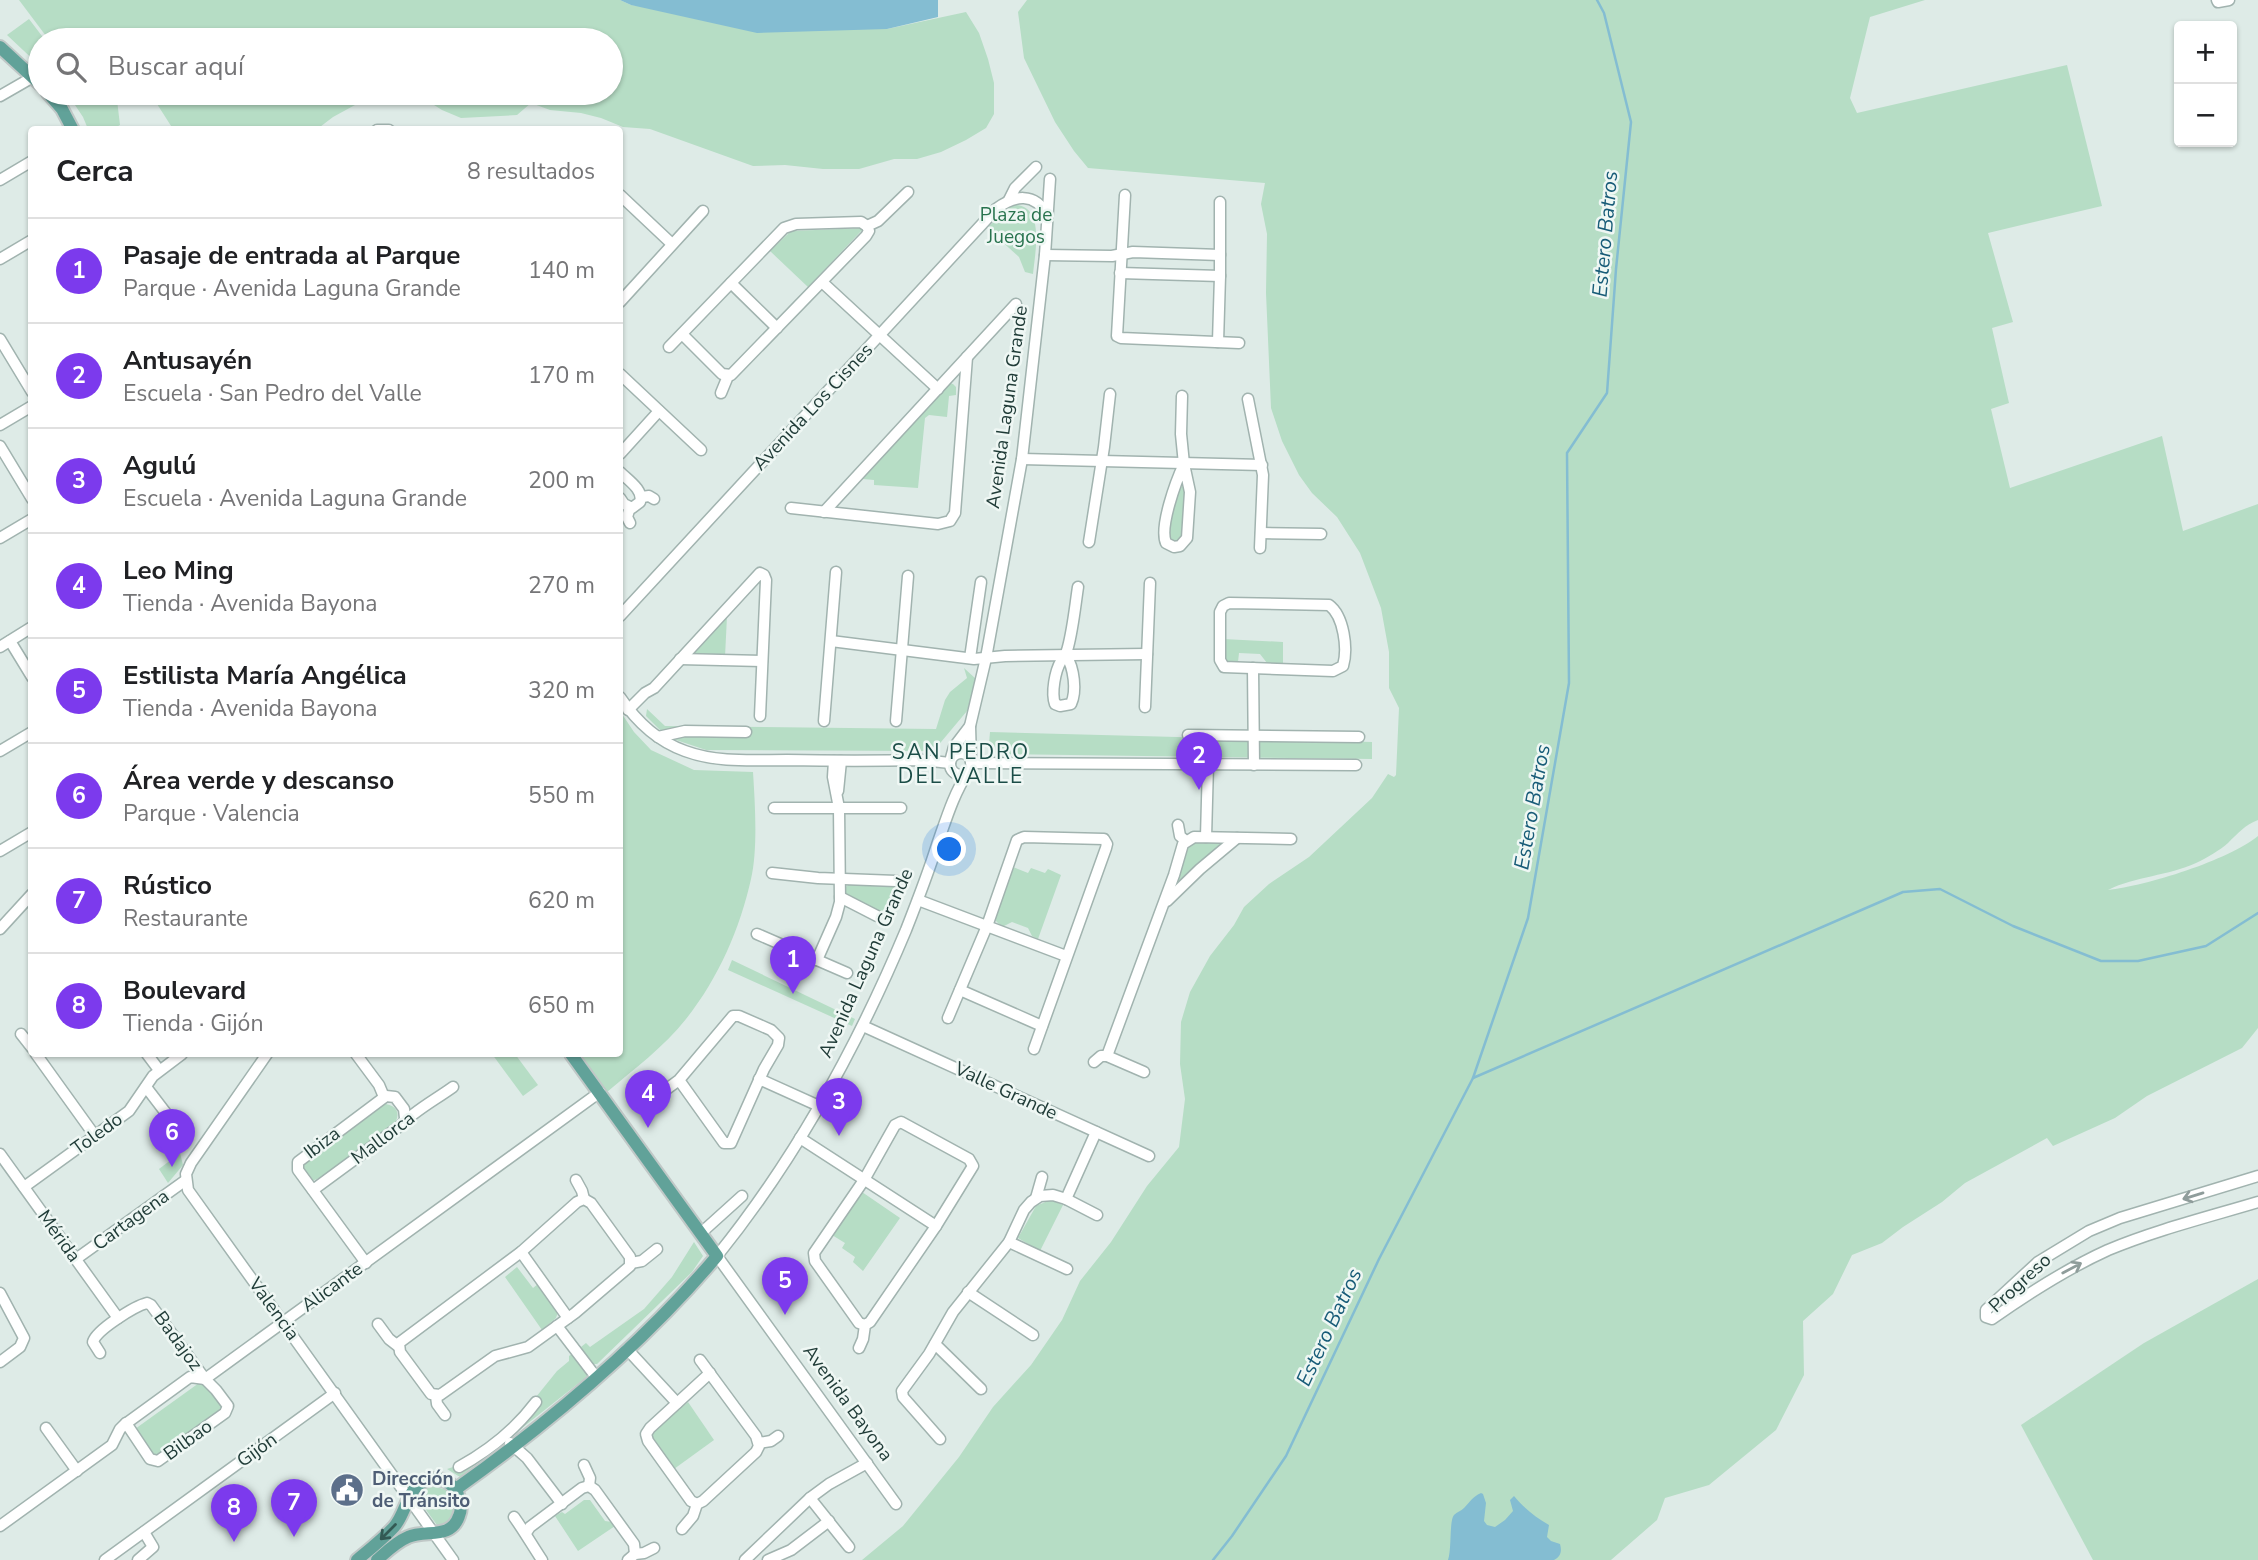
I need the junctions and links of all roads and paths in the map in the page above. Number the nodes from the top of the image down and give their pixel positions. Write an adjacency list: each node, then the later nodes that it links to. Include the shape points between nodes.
1 (2217, 0): 2 (street)
2 (2229, 0)
3 (0, 47): 4 (main road)
4 (28, 73)
5 (28, 84): 6 (street)
6 (0, 96)
7 (58, 105): 8 (main road)
8 (71, 126)
9 (28, 163): 12 (street)
10 (1036, 167): 16 (street)
11 (1050, 179): 19 (street, Avenida Laguna Grande)
12 (0, 180)
13 (908, 192): 20 (street)
14 (1125, 195): 25 (street)
15 (623, 198): 22 (street)
16 (1009, 200): 19 (street, via 1030,198); 35 (street, Avenida Los Cisnes)
17 (1220, 202): 23 (street)
18 (702, 211): 22 (street)
19 (1046, 215): 24 (street, Avenida Laguna Grande)
20 (867, 226): 29 (street, via 867,234); 30 (street, via 861,222 788,226)
21 (28, 242): 26 (street)
22 (672, 244): 31 (street)
23 (1220, 254): 25 (street); 28 (street)
24 (1045, 255): 25 (street); 57 (street, Avenida Laguna Grande)
25 (1121, 255): 27 (street)
26 (0, 259)
27 (1120, 273): 28 (street); 37 (street, via 1118,338)
28 (1220, 276): 37 (street)
29 (822, 282): 33 (street); 35 (street)
30 (731, 283): 33 (street); 34 (street)
31 (623, 296)
32 (1016, 303): 40 (street)
33 (777, 328): 41 (street)
34 (682, 334): 39 (street); 41 (street)
35 (879, 335): 46 (street); 81 (street, Avenida Los Cisnes)
36 (0, 339): 45 (street)
37 (1217, 342): 38 (street)
38 (1239, 343)
39 (669, 348)
40 (967, 357): 43 (street); 44 (street)
41 (728, 376): 47 (street)
42 (623, 377): 52 (street)
43 (947, 379): 44 (street); 46 (street)
44 (965, 384): 68 (street, via 955,513 950,521 938,524)
45 (28, 385)
46 (938, 389): 68 (street)
47 (720, 393)
48 (1110, 394): 58 (street)
49 (1182, 396): 59 (street)
50 (1248, 399): 60 (street)
51 (28, 408): 53 (street)
52 (659, 411): 55 (street); 56 (street)
53 (0, 425)
54 (0, 446): 62 (street)
55 (701, 450)
56 (623, 451)
57 (1022, 459): 58 (street); 88 (street, Avenida Laguna Grande)
58 (1101, 461): 59 (street); 74 (street)
59 (1184, 464): 59 (street, via 1164,533 1166,543 1174,547 1183,544 1187,534 1189,484); 60 (street)
60 (1262, 466): 71 (street)
61 (623, 475): 63 (street)
62 (28, 492)
63 (642, 497): 64 (street); 66 (street)
64 (654, 499)
65 (623, 501): 66 (street)
66 (630, 507): 70 (street)
67 (791, 508): 68 (street)
68 (824, 512)
69 (28, 521): 73 (street)
70 (630, 523)
71 (1261, 533): 72 (street); 75 (street)
72 (1321, 534)
73 (0, 538)
74 (1088, 542)
75 (1260, 548)
76 (836, 572): 83 (street)
77 (908, 576): 85 (street)
78 (981, 582): 90 (street)
79 (1150, 583): 86 (street)
80 (1077, 587): 87 (street)
81 (623, 613)
82 (28, 630): 84 (street)
83 (831, 642): 85 (street); 98 (street)
84 (5, 644): 93 (street)
85 (902, 650): 90 (street); 99 (street)
86 (1147, 654): 87 (street); 95 (street)
87 (1066, 655): 88 (street)
88 (986, 658): 90 (street); 100 (street, Avenida Laguna Grande)
89 (680, 659): 91 (street); 91 (street, via 760,573 766,580); 96 (street, via 649,698)
90 (970, 659)
91 (762, 661): 97 (street)
92 (1254, 668): 92 (street, via 1339,670 1345,663 1345,650 1335,610 1325,604 1223,606 1221,663); 104 (street)
93 (28, 672)
94 (623, 702): 96 (street)
95 (1145, 707)
96 (630, 712): 105 (street)
97 (760, 716)
98 (824, 721)
99 (896, 721)
100 (970, 726): 109 (street, via 956,744); 111 (street)
101 (746, 732): 105 (street, via 685,731)
102 (28, 734): 107 (street)
103 (1188, 735): 104 (street)
104 (1254, 736): 106 (street); 112 (street)
105 (658, 737): 108 (street, via 707,757)
106 (1359, 737)
107 (0, 751)
108 (837, 761): 109 (street); 116 (street, via 833,777)
109 (951, 764): 111 (street, via 958,774); 111 (street, via 957,754 964,754); 114 (street)
110 (1208, 764): 111 (street); 112 (street); 120 (street)
111 (970, 765): 114 (street, Avenida Laguna Grande)
112 (1254, 765): 113 (street)
113 (1356, 765)
114 (955, 794): 130 (street, Avenida Laguna Grande)
115 (774, 808): 116 (street)
116 (839, 808): 117 (street); 126 (street)
117 (901, 808)
118 (1178, 825): 123 (street)
119 (28, 834): 124 (street)
120 (1206, 837): 121 (street); 123 (street)
121 (1237, 838): 122 (street); 131 (street)
122 (1292, 839)
123 (1185, 841): 131 (street)
124 (0, 850)
125 (772, 873): 126 (street)
126 (840, 880): 127 (street); 128 (street)
127 (896, 881)
128 (840, 897): 132 (street); 137 (street)
129 (28, 898): 134 (street)
130 (918, 900): 133 (street); 141 (street, Avenida Laguna Grande)
131 (1163, 906): 146 (street)
132 (877, 916)
133 (987, 926): 136 (street); 136 (street, via 1019,838 1104,839 1106,848); 139 (street)
134 (0, 929)
135 (757, 934): 137 (street)
136 (1066, 956): 142 (street)
137 (817, 960): 138 (street)
138 (847, 973)
139 (960, 990): 140 (street); 142 (street)
140 (948, 1018)
141 (863, 1026): 163 (street, Avenida Laguna Grande); 165 (street, Valle Grande)
142 (1042, 1026): 145 (street)
143 (21, 1034): 144 (street)
144 (28, 1043)
145 (1034, 1049)
146 (1107, 1056): 153 (street); 155 (street)
147 (38, 1057): 166 (street)
148 (149, 1057): 154 (street)
149 (178, 1057): 154 (street, Toledo)
150 (265, 1057): 173 (street, via 191,1163)
151 (358, 1057): 161 (street)
152 (573, 1057): 160 (main road, Avenida Bayona)
153 (1094, 1062)
154 (159, 1070): 158 (street, Toledo)
155 (1144, 1072)
156 (759, 1079): 157 (street, via 729,1144); 157 (street, via 779,1038 737,1015); 163 (street)
157 (679, 1080): 162 (street)
158 (146, 1087): 166 (street, Toledo, via 133,1108); 167 (street)
159 (453, 1087): 164 (street, Mallorca)
160 (600, 1092): 185 (main road, Avenida Bayona); 191 (street, Alicante)
161 (384, 1097): 164 (street, via 395,1097); 177 (street, Ibiza, via 299,1160 298,1170)
162 (645, 1105)
163 (819, 1106): 168 (street, Avenida Laguna Grande)
164 (405, 1118): 177 (street, Mallorca)
165 (1096, 1132): 170 (street, Valle Grande); 181 (street)
166 (95, 1136): 176 (street, Toledo)
167 (185, 1138)
168 (800, 1138): 175 (street); 189 (street, Avenida Laguna Grande, via 758,1204)
169 (0, 1154): 176 (street, Mérida)
170 (1149, 1156)
171 (2258, 1176): 182 (street, Progreso, one-way to 182, via 2089,1231 2022,1276 1986,1310 1986,1317 1992,1319 2047,1282 2109,1250)
172 (1042, 1177): 179 (street)
173 (186, 1180): 190 (street, Cartagena); 198 (street, Valencia, via 191,1194)
174 (576, 1180): 180 (street)
175 (864, 1180): 184 (street); 184 (street, via 901,1122 969,1159 972,1168); 200 (street, via 813,1256 859,1323)
176 (24, 1187): 190 (street, Mérida)
177 (313, 1190): 191 (street, Ibiza)
178 (742, 1196): 185 (street)
179 (1036, 1198): 181 (street); 186 (street, via 1024,1210)
180 (584, 1199): 188 (street); 192 (street)
181 (1066, 1199): 183 (street)
182 (2258, 1202)
183 (1097, 1215)
184 (936, 1226): 200 (street)
185 (701, 1233): 189 (main road, Avenida Bayona)
186 (1009, 1242): 193 (street); 194 (street)
187 (657, 1249): 192 (street)
188 (521, 1252): 197 (street); 204 (street)
189 (717, 1256): 206 (main road, Avenida Laguna Grande); 225 (street, Avenida Bayona)
190 (76, 1259): 196 (street, Mérida)
191 (366, 1263): 198 (street, Alicante)
192 (632, 1263): 197 (street)
193 (1067, 1269)
194 (968, 1292): 202 (street); 203 (street)
195 (0, 1293): 209 (street, via 24,1335 20,1347)
196 (118, 1318): 207 (street, Badajoz, via 94,1337); 212 (street, Badajoz, via 143,1304 151,1305)
197 (568, 1318): 201 (street)
198 (284, 1322): 212 (street, Alicante); 214 (street, Valencia)
199 (378, 1324): 204 (street)
200 (865, 1325): 205 (street)
201 (557, 1326): 211 (street); 215 (street, via 523,1349 492,1358)
202 (1033, 1335)
203 (935, 1344): 213 (street); 222 (street, via 902,1393)
204 (398, 1346): 215 (street)
205 (859, 1348)
206 (627, 1349): 211 (main road, Avenida Laguna Grande); 217 (street)
207 (100, 1353)
208 (700, 1360): 210 (street)
209 (0, 1362)
210 (710, 1373): 217 (street); 224 (street)
211 (596, 1377): 223 (main road, Avenida Laguna Grande)
212 (205, 1379): 219 (street, Alicante, via 190,1377); 219 (street, Bilbao, via 227,1410 160,1460 150,1459)
213 (981, 1389)
214 (335, 1393): 231 (street, Valencia); 240 (street, Gijón)
215 (436, 1396): 218 (street)
216 (536, 1402): 223 (street, Avenida Laguna Grande)
217 (677, 1403): 234 (street, via 650,1428 646,1438)
218 (445, 1415)
219 (126, 1423): 228 (street, Alicante, via 112,1445)
220 (46, 1428): 228 (street)
221 (778, 1436): 224 (street)
222 (940, 1439)
223 (509, 1441): 227 (street, Avenida Laguna Grande); 230 (main road, Avenida Laguna Grande); 233 (street)
224 (759, 1443): 234 (street, via 756,1452)
225 (867, 1464): 232 (street); 235 (street, Avenida Bayona)
226 (584, 1465): 229 (street)
227 (459, 1467)
228 (77, 1471): 238 (street, Alicante)
229 (589, 1486): 233 (street); 245 (street, via 634,1544)
230 (456, 1489): 231 (main road, via 431,1479); 242 (main road, via 459,1517 452,1528)
231 (409, 1496): 242 (street, Valencia); 248 (main road, one-way to 248, via 395,1526)
232 (810, 1498): 237 (street); 252 (street)
233 (562, 1504): 241 (street)
234 (697, 1504): 239 (street)
235 (896, 1504)
236 (514, 1517): 241 (street)
237 (829, 1521): 243 (street); 253 (street, via 791,1550)
238 (0, 1526)
239 (682, 1528)
240 (144, 1532): 246 (street, Gijón); 247 (street, via 153,1547)
241 (526, 1533): 251 (street)
242 (435, 1534): 249 (main road, via 407,1537); 250 (street, Valencia)
243 (849, 1547)
244 (654, 1548): 245 (street)
245 (632, 1557)
246 (105, 1560)
247 (138, 1560)
248 (357, 1560)
249 (377, 1560)
250 (453, 1560)
251 (542, 1560)
252 (745, 1560)
253 (768, 1560)

